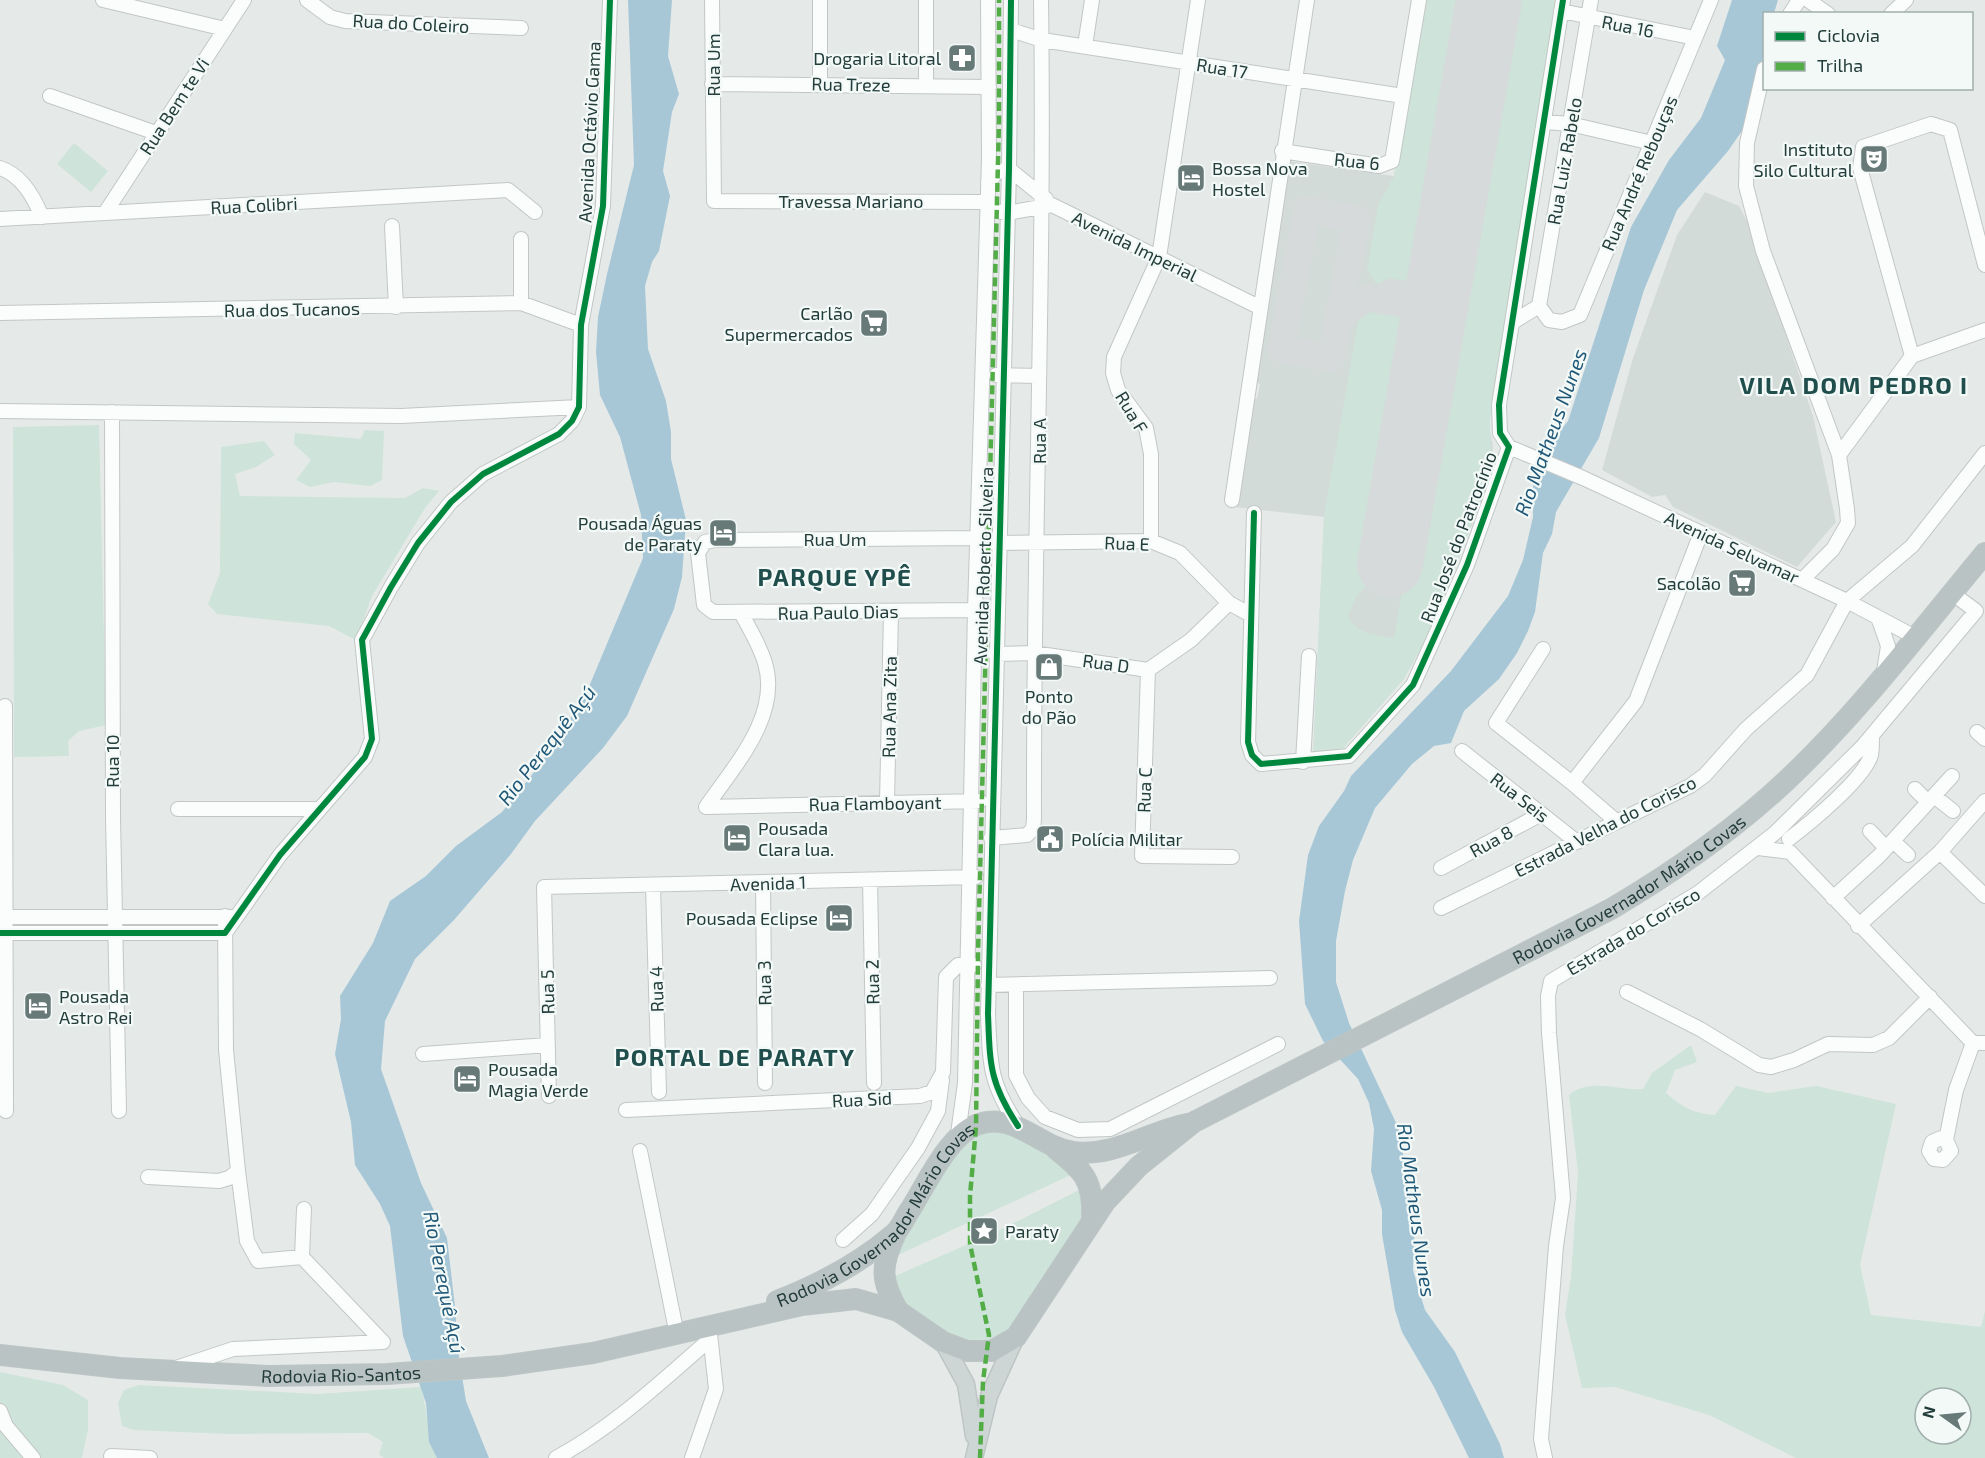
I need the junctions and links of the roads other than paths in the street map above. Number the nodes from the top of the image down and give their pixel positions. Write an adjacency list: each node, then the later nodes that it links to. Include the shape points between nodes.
1 (107, 0): 24 (street)
2 (244, 0): 24 (street, Rua Bem te Vi)
3 (307, 0): 23 (street, Rua do Coleiro, via 330,17 345,21)
4 (610, 0): 64 (street, Avenida Octávio Gama, via 603,206)
5 (712, 0): 32 (street, Rua Um)
6 (820, 0): 33 (street)
7 (926, 0): 34 (street)
8 (988, 0): 35 (street, Avenida Roberto Silveira)
9 (1011, 0): 25 (street, Avenida Roberto Silveira)
10 (1041, 0): 27 (street, Rua A)
11 (1092, 0): 28 (street)
12 (1198, 0): 29 (street, Rua F)
13 (1307, 0): 31 (street)
14 (1419, 0): 37 (street)
15 (1591, 0): 22 (street, Rua Luiz Rabelo)
16 (1711, 0): 26 (street, Rua André Rebouças)
17 (1808, 0): 20 (street)
18 (1906, 0): 21 (street)
19 (1562, 5): 22 (street, Rua 16); 38 (street, Rua José do Patrocínio)
20 (1825, 12)
21 (1893, 12)
22 (1588, 18): 26 (street, Rua 16); 39 (street, Rua Luiz Rabelo)
23 (520, 28)
24 (225, 29): 40 (street, Rua Bem te Vi)
25 (1011, 30): 27 (street); 44 (street, Avenida Roberto Silveira)
26 (1695, 38): 41 (street, Rua André Rebouças)
27 (1041, 40): 28 (street, Rua 17); 48 (street, Rua A)
28 (1085, 46): 29 (street, Rua 17)
29 (1188, 63): 31 (street, Rua 17); 56 (street, Rua F)
30 (1763, 73): 75 (street, via 1747,143 1746,186 1763,251)
31 (1294, 79): 37 (street, Rua 17); 42 (street)
32 (712, 84): 33 (street, Rua Treze); 46 (street, Rua Um)
33 (820, 84): 34 (street, Rua Treze)
34 (926, 86): 35 (street, Rua Treze)
35 (989, 87): 45 (street, Avenida Roberto Silveira)
36 (51, 96): 40 (street)
37 (1403, 96): 42 (street, Rua 6, via 1393,157 1388,164 1379,166)
38 (1545, 122): 39 (street); 63 (street, Rua José do Patrocínio)
39 (1570, 124): 41 (street); 59 (street, Rua Luiz Rabelo)
40 (156, 133): 50 (street, Rua Bem te Vi)
41 (1652, 143): 59 (street, Rua André Rebouças, via 1580,315 1562,322 1549,320)
42 (1282, 151): 61 (street)
43 (0, 168): 52 (street, via 21,181)
44 (1009, 169): 45 (street, via 998,171); 48 (street, Avenida Imperial); 51 (street, Avenida Roberto Silveira)
45 (988, 183): 47 (street, Avenida Roberto Silveira)
46 (714, 201): 47 (street, Travessa Mariano)
47 (988, 202): 51 (street, via 991,210); 67 (street, Avenida Roberto Silveira)
48 (1046, 203): 51 (street); 56 (street, Avenida Imperial); 69 (street, Rua A)
49 (535, 212): 50 (street, Rua Colibri, via 507,190)
50 (105, 213): 52 (street, Rua Colibri)
51 (1007, 213): 68 (street, Avenida Roberto Silveira)
52 (42, 217): 53 (street, Rua Colibri)
53 (0, 219)
54 (392, 226): 60 (street)
55 (521, 239): 58 (street)
56 (1160, 257): 61 (street, Avenida Imperial); 82 (street, Rua F, via 1121,338 1113,373 1118,390 1146,428 1151,454)
57 (1985, 265): 66 (street, via 1950,130 1931,124 1863,147 1860,168)
58 (520, 303): 60 (street, Rua dos Tucanos); 64 (street, Rua dos Tucanos)
59 (1539, 306): 63 (street)
60 (396, 307): 62 (street, Rua dos Tucanos)
61 (1259, 307): 76 (street)
62 (0, 313)
63 (1513, 322): 73 (street, Rua José do Patrocínio, via 1498,420 1500,433)
64 (581, 324): 70 (street, Avenida Octávio Gama)
65 (1985, 330): 66 (street)
66 (1912, 356): 75 (street)
67 (983, 375): 68 (street); 79 (street, Avenida Roberto Silveira)
68 (1004, 375): 69 (street); 78 (street, Avenida Roberto Silveira)
69 (1039, 376): 84 (street, Rua A)
70 (579, 407): 72 (street, via 401,416); 118 (street, via 559,434 483,474 451,502 418,543 362,640 372,739 365,757)
71 (0, 411): 72 (street)
72 (112, 412): 143 (street, Rua 10)
73 (1509, 447): 80 (street, Avenida Selvamar); 108 (street, Rua José do Patrocínio, via 1467,565 1413,685 1349,756)
74 (1985, 453): 89 (street, Estrada Velha do Corisco, via 1911,546)
75 (1839, 455): 86 (street, via 1848,523 1833,549)
76 (1232, 500)
77 (1254, 513): 96 (street, Rua José do Patrocínio)
78 (1000, 515): 79 (street, via 996,510 986,509); 83 (street, Avenida Roberto Silveira)
79 (979, 518): 81 (street, Avenida Roberto Silveira)
80 (1701, 533): 86 (street, Avenida Selvamar); 110 (street, via 1636,701)
81 (978, 538): 83 (street, Rua Um, via 988,543); 91 (street, Rua Um, via 705,542 698,553); 92 (street, Avenida Roberto Silveira)
82 (1151, 541): 84 (street, Rua E); 90 (street, Rua E, via 1180,553)
83 (1000, 542): 84 (street, Rua E); 101 (street, Avenida Roberto Silveira)
84 (1038, 543): 100 (street, Rua A)
85 (1985, 554): 87 (highway, Rodovia Governador Mário Covas)
86 (1802, 580): 89 (street, Avenida Selvamar)
87 (1952, 592): 94 (street); 98 (highway, Rodovia Governador Mário Covas)
88 (1985, 599): 94 (street, Estrada do Corisco)
89 (1847, 601): 97 (street, Avenida Selvamar); 121 (street, Estrada Velha do Corisco, via 1807,675 1746,729 1705,775)
90 (1229, 603): 96 (street, Rua E); 103 (street, Rua D, via 1191,639)
91 (704, 605): 95 (street, Rua Paulo Dias, via 713,612)
92 (975, 610): 93 (street, Rua Paulo Dias); 113 (street, Avenida Roberto Silveira)
93 (891, 611): 95 (street, Rua Paulo Dias); 116 (street, Rua Ana Zita)
94 (1976, 611): 106 (street, Estrada do Corisco)
95 (741, 613): 116 (street, Rua Flamboyant, via 765,662 769,694 761,721 706,807)
96 (1251, 615): 108 (street, Rua José do Patrocínio, via 1248,742 1252,755 1261,764)
97 (1879, 620): 98 (street, Avenida Selvamar); 104 (street, via 1888,646)
98 (1915, 637): 104 (highway, Rodovia Governador Mário Covas)
99 (1543, 649): 110 (street, via 1496,723)
100 (1033, 653): 101 (street, Rua D); 103 (street, Rua D); 124 (street, Rua A, via 1033,829 1028,835)
101 (995, 654): 114 (street, Avenida Roberto Silveira)
102 (1309, 656): 108 (street)
103 (1148, 670): 131 (street, Rua C, via 1142,856)
104 (1884, 674): 168 (highway, Rodovia Governador Mário Covas, via 1786,781 1685,863 1611,909)
105 (5, 706): 142 (street)
106 (1872, 736): 122 (street, Estrada do Corisco); 127 (street, via 1870,756 1852,781)
107 (1462, 752): 120 (street, Rua Seis)
108 (1303, 762)
109 (1952, 776): 112 (street)
110 (1572, 783): 121 (street)
111 (1915, 789): 112 (street)
112 (1931, 799): 119 (street); 126 (street)
113 (971, 801): 114 (street, Rua Flamboyant); 116 (street, Rua Flamboyant); 134 (street, Avenida Roberto Silveira)
114 (991, 801): 124 (street, Avenida Roberto Silveira)
115 (1985, 801): 129 (street)
116 (887, 803)
117 (178, 809): 118 (street)
118 (319, 809): 144 (street)
119 (1953, 811)
120 (1541, 814): 125 (street, Rua Seis); 132 (street, Rua 8)
121 (1616, 821): 125 (street, Estrada Velha do Corisco)
122 (1788, 821): 127 (street); 128 (street, Estrada do Corisco)
123 (1870, 831): 126 (street)
124 (991, 838): 133 (street, Avenida Roberto Silveira)
125 (1577, 842): 141 (street, Estrada Velha do Corisco)
126 (1890, 845): 130 (street); 140 (street)
127 (1790, 846): 128 (street); 140 (street)
128 (1758, 848): 195 (street, Estrada do Corisco, via 1698,893 1564,972 1549,986 1549,1033 1563,1198 1541,1440)
129 (1940, 852): 139 (street); 145 (street)
130 (1908, 855)
131 (1232, 857)
132 (1441, 868)
133 (990, 876): 134 (street, Avenida 1); 149 (street, Avenida Roberto Silveira)
134 (970, 877): 135 (street, Avenida 1); 150 (street, Avenida Roberto Silveira)
135 (870, 880): 136 (street, Avenida 1); 162 (street, Rua 2)
136 (763, 883): 137 (street, Avenida 1); 161 (street, Rua 3)
137 (653, 886): 138 (street, Avenida 1); 163 (street, Rua 4)
138 (544, 887): 158 (street, Rua 5)
139 (1985, 896)
140 (1833, 898): 145 (street)
141 (1442, 908)
142 (2, 916): 143 (street); 146 (street)
143 (115, 916): 144 (street); 147 (street, Rua 10)
144 (232, 917): 148 (street)
145 (1858, 926): 155 (street)
146 (2, 933): 147 (street); 166 (street)
147 (115, 933): 148 (street); 167 (street, Rua 10)
148 (225, 933): 174 (street, via 226,1050)
149 (988, 964): 150 (street); 152 (street, Avenida Roberto Silveira)
150 (968, 965): 160 (street, via 954,967 946,977); 170 (street, Avenida Roberto Silveira)
151 (1270, 978): 153 (street)
152 (988, 985): 153 (street); 169 (street, Avenida Roberto Silveira, via 990,1068 1003,1102)
153 (1016, 986): 157 (street, via 1016,1075 1028,1098 1046,1117 1078,1130 1110,1129)
154 (1627, 992): 155 (street, via 1759,1065 1771,1066 1828,1044 1874,1045 1889,1038)
155 (1929, 997): 156 (street)
156 (1979, 1043): 171 (street, via 1956,1090)
157 (1278, 1044)
158 (548, 1045): 159 (street); 164 (street, Rua 5)
159 (423, 1054)
160 (943, 1072): 165 (street, Rua Sid, via 932,1092 920,1096); 179 (street, via 938,1111 918,1148 872,1214)
161 (765, 1083)
162 (874, 1083)
163 (659, 1092)
164 (549, 1096)
165 (626, 1110)
166 (6, 1111)
167 (119, 1111)
168 (1194, 1122): 172 (highway, Rodovia Governador Mário Covas, via 1108,1151); 177 (highway, Rodovia Governador Mário Covas, via 1139,1166)
169 (1018, 1126): 170 (highway, Rodovia Governador Mário Covas, via 988,1122); 172 (highway, Rodovia Governador Mário Covas)
170 (958, 1134): 178 (highway, Rodovia Governador Mário Covas)
171 (1946, 1140)
172 (1056, 1149): 177 (highway, via 1076,1165 1091,1186)
173 (640, 1151): 183 (street)
174 (238, 1171): 175 (street, via 219,1181); 180 (street, via 247,1241 258,1261)
175 (148, 1177)
176 (304, 1209): 180 (street)
177 (1092, 1217): 184 (highway, Rodovia Governador Mário Covas)
178 (896, 1232): 181 (highway, via 885,1256 883,1272 885,1286); 182 (highway, Rodovia Governador Mário Covas, via 843,1271)
179 (843, 1240)
180 (302, 1257): 187 (street, via 383,1342 233,1349)
181 (898, 1311): 182 (highway, Rodovia Governador Mário Covas, via 856,1299 833,1300); 185 (highway, Rodovia Governador Mário Covas)
182 (712, 1330): 183 (highway, Rodovia Rio-Santos); 192 (street, via 636,1404 584,1443); 193 (street, via 716,1389)
183 (677, 1335): 187 (highway, Rodovia Rio-Santos, via 593,1353 501,1366 387,1374 268,1376)
184 (1016, 1337): 185 (highway, Rodovia Governador Mário Covas, via 992,1351 980,1353); 194 (main road, via 989,1396)
185 (943, 1342): 194 (main road, via 966,1384)
186 (0, 1355): 187 (highway, Rodovia Rio-Santos)
187 (169, 1371)
188 (0, 1411): 190 (street, via 6,1426)
189 (111, 1456): 191 (street)
190 (33, 1458)
191 (150, 1458)
192 (556, 1458)
193 (692, 1458)
194 (974, 1458)
195 (1545, 1458)

